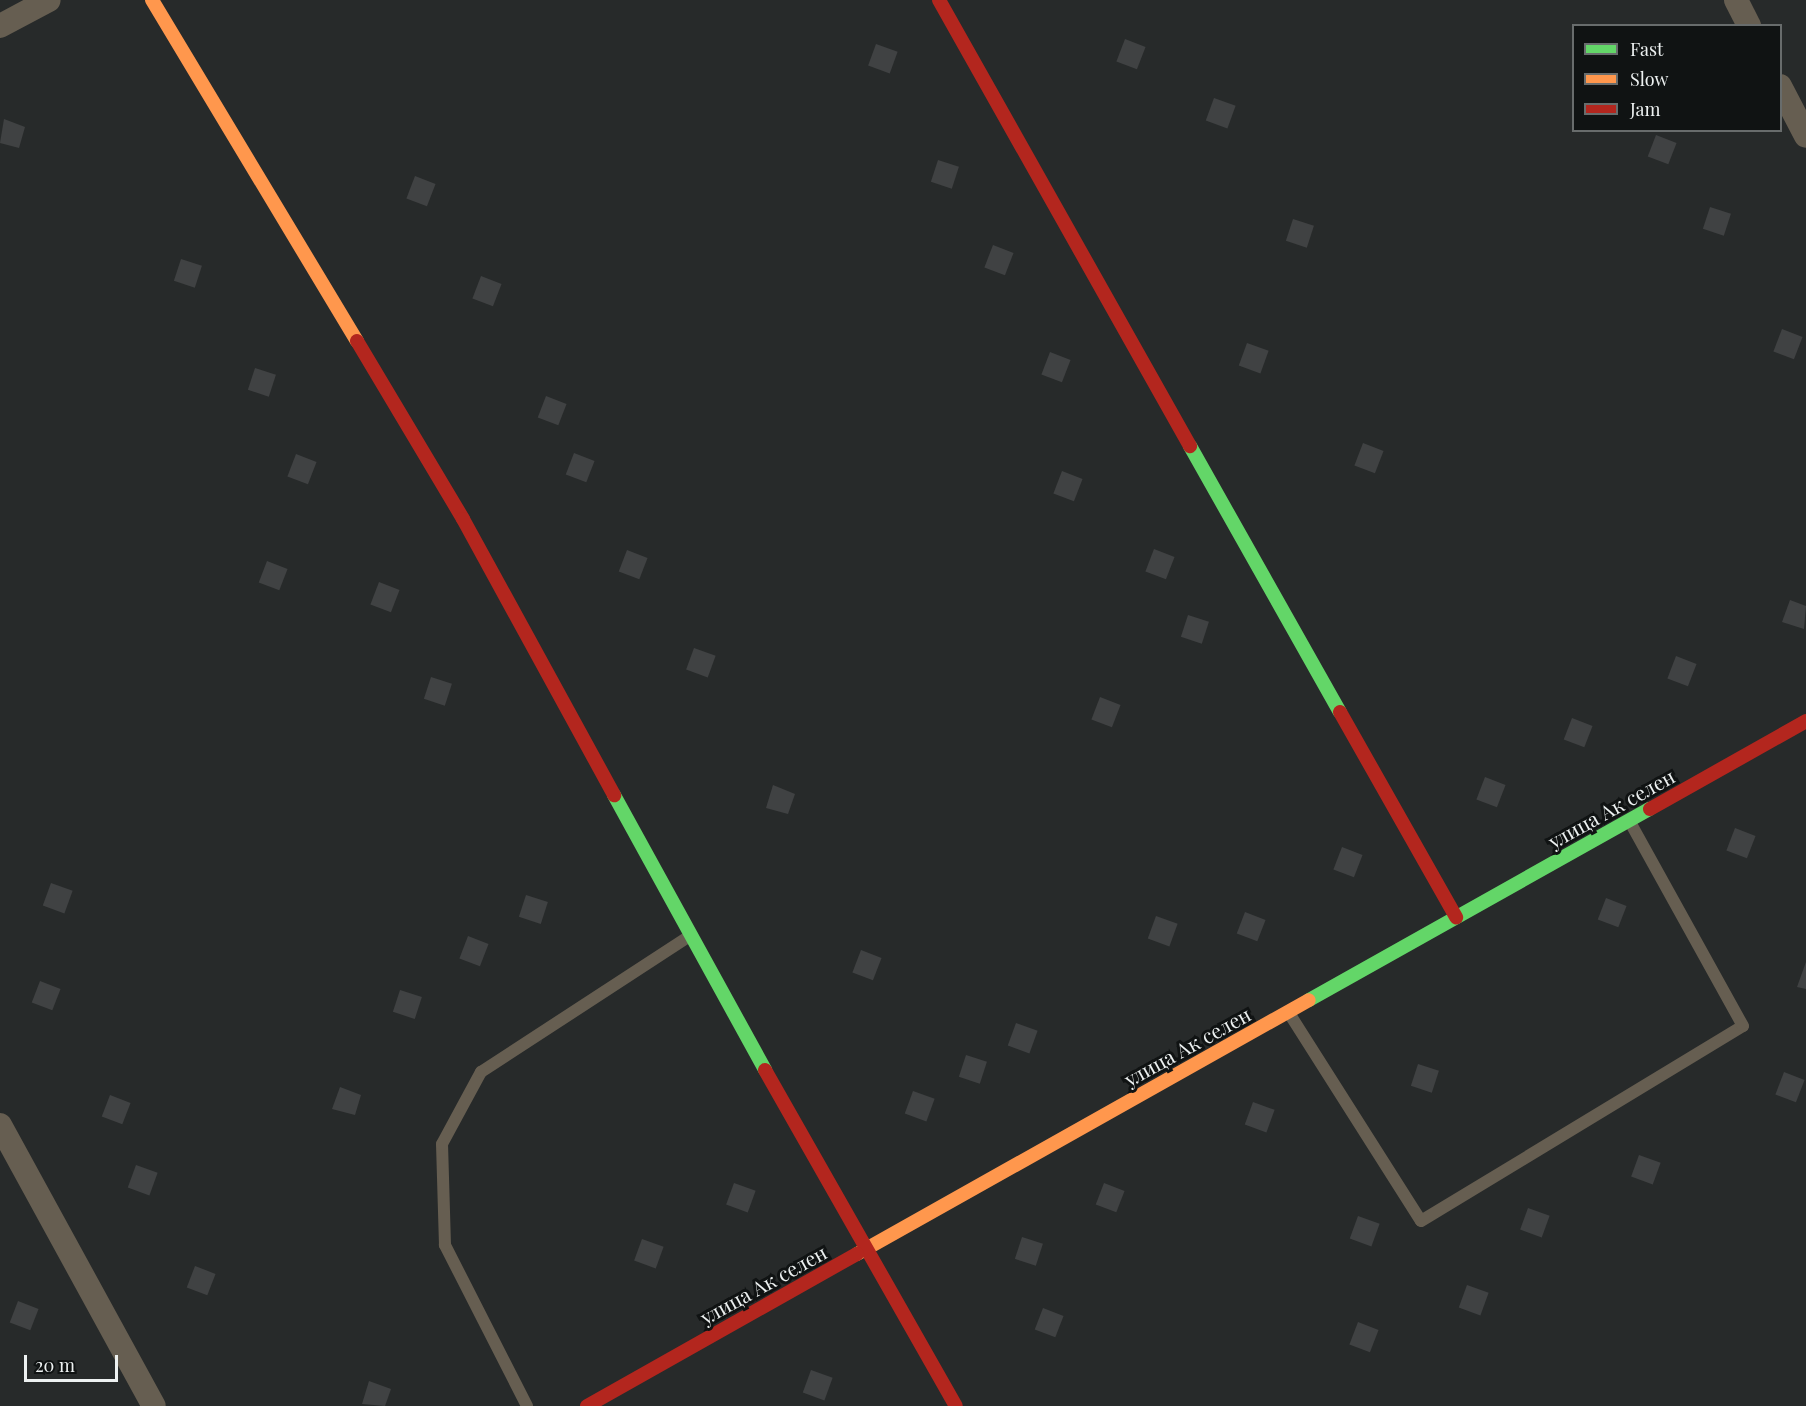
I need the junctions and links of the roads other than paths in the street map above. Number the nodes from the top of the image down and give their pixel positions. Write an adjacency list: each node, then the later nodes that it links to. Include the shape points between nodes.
1 (49, 0): 6 (street)
2 (152, 0): 12 (street, via 463,519)
3 (939, 0): 11 (street)
4 (1736, 0): 5 (street)
5 (1748, 24)
6 (0, 26)
7 (1782, 90): 8 (street)
8 (1806, 136)
9 (1806, 721): 10 (street, улица Ак селен)
10 (1629, 820): 11 (street, улица Ак селен); 13 (lane, via 1743,1026 1421,1221)
11 (1456, 917): 13 (street, улица Ак селен)
12 (691, 935): 15 (street); 17 (lane, via 481,1072 441,1144 445,1245)
13 (1288, 1012): 15 (street, улица Ак селен)
14 (0, 1125): 16 (street)
15 (863, 1250): 18 (street, улица Ак селен); 19 (street)
16 (154, 1406)
17 (527, 1406)
18 (587, 1406)
19 (956, 1406)

